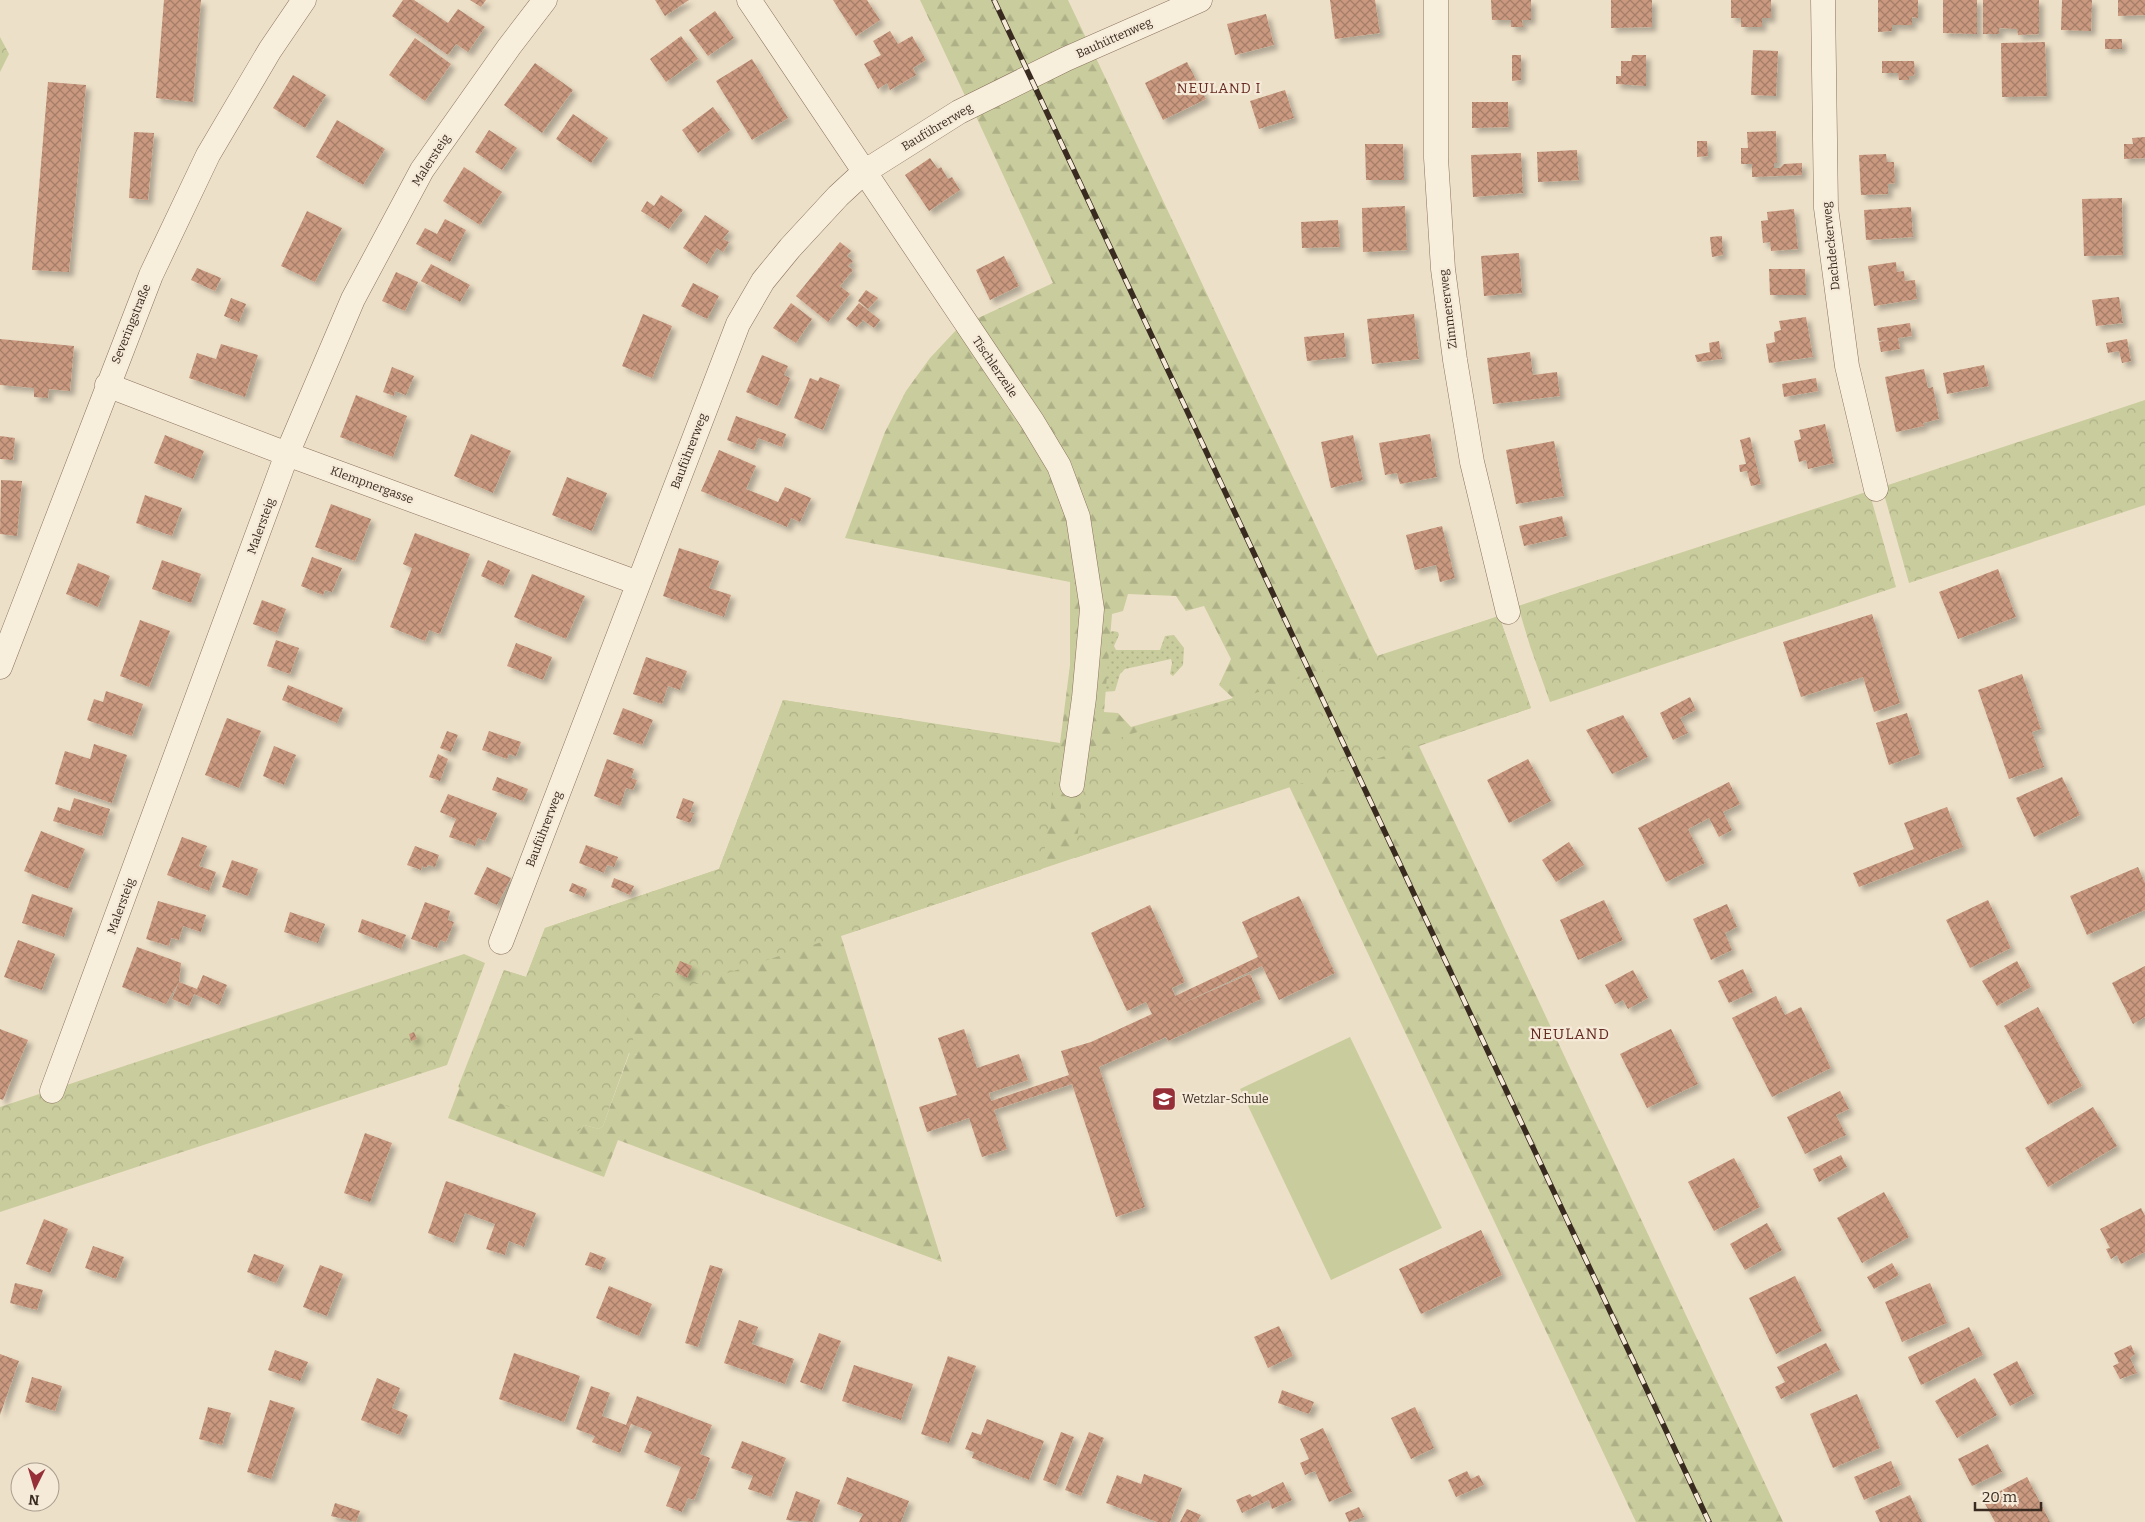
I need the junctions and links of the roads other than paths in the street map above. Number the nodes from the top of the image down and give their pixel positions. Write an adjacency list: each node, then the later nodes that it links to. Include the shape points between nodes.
1 (304, 0): 9 (street, Severingstraße, via 270,50 208,155 151,275)
2 (545, 0): 10 (street, Malersteig, via 422,170 353,298)
3 (749, 0): 8 (street, Tischlerzeile)
4 (1200, 0): 7 (street, Bauhüttenweg)
5 (1436, 0): 13 (street, Zimmererweg, via 1436,158 1443,269 1472,462)
6 (1823, 0): 11 (street, Dachdeckerweg, via 1826,208 1848,366)
7 (1029, 76): 8 (street, Bauführerweg, via 959,112)
8 (864, 172): 12 (street, Bauführerweg, via 790,248 763,282 738,324); 15 (street, Tischlerzeile, via 1032,421 1059,466 1078,517 1092,609)
9 (107, 385): 10 (street, Klempnergasse); 14 (street, Severingstraße)
10 (287, 454): 12 (street, Klempnergasse); 17 (street, Malersteig)
11 (1876, 489)
12 (638, 583): 16 (street, Bauführerweg)
13 (1508, 612)
14 (0, 667)
15 (1072, 785)
16 (501, 942)
17 (52, 1091)

